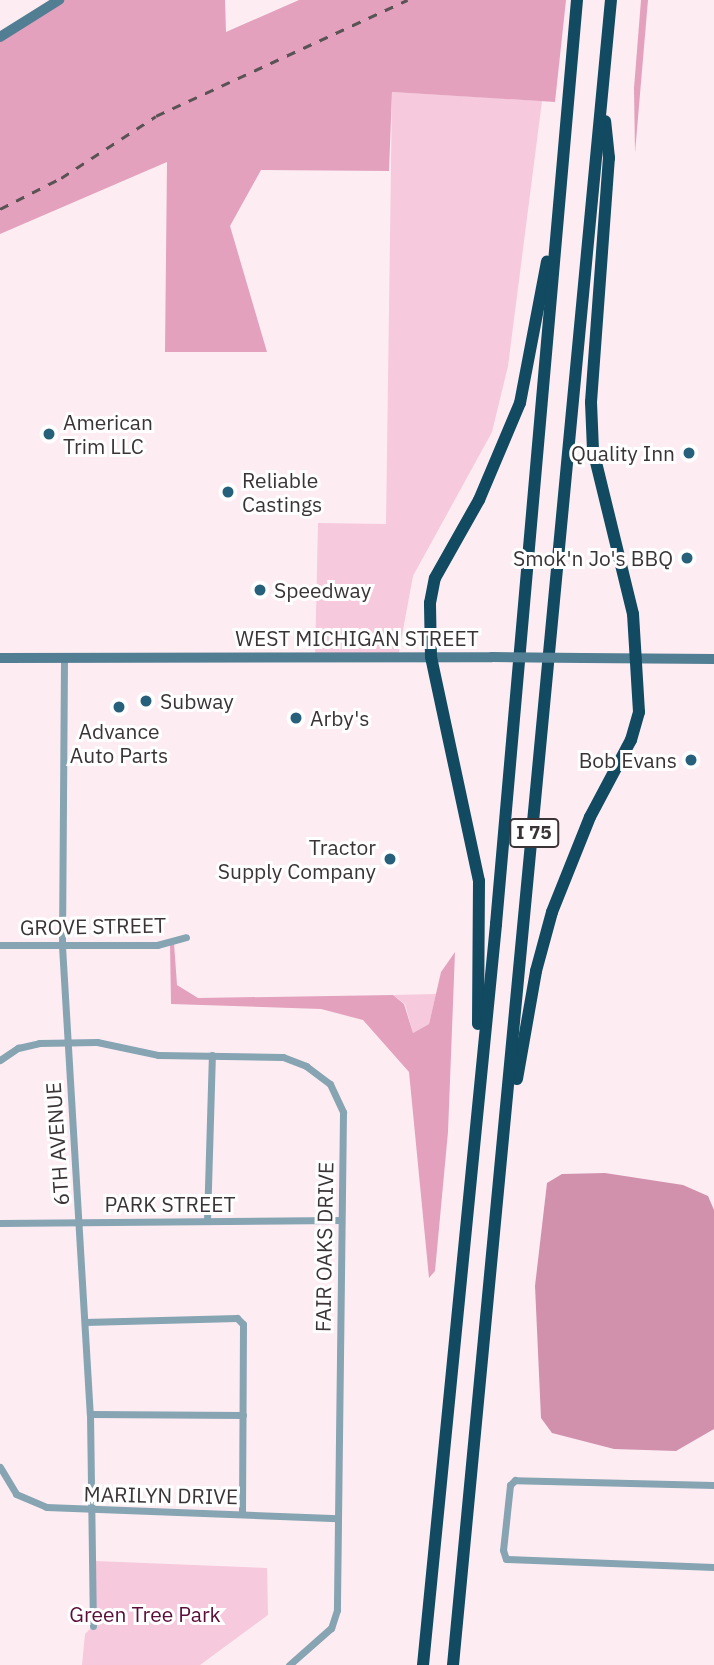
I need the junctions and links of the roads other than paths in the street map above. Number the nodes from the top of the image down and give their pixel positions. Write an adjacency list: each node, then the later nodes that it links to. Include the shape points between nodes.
1 (59, 0): 4 (main road)
2 (577, 0): 6 (highway, I 75)
3 (611, 0): 5 (highway, I 75)
4 (0, 37)
5 (603, 89): 10 (highway, via 609,158 591,402 593,450 633,614); 19 (highway, I 75)
6 (560, 192): 7 (highway, via 520,403 479,500 435,578); 18 (highway, I 75)
7 (430, 657): 9 (main road, WEST MICHIGAN STREET); 10 (main road, WEST MICHIGAN STREET, bridge); 18 (highway, via 479,881)
8 (0, 658): 9 (main road, WEST MICHIGAN STREET)
9 (64, 659): 14 (street, 6TH AVENUE)
10 (638, 659): 11 (main road, WEST MICHIGAN STREET); 19 (highway, via 639,712 631,740 590,817 552,912 536,971)
11 (714, 659)
12 (186, 937): 14 (street, GROVE STREET, via 157,945)
13 (0, 945): 14 (street, GROVE STREET)
14 (62, 946): 15 (street, 6TH AVENUE)
15 (67, 1042): 16 (street, FAIR OAKS DRIVE, via 97,1042 158,1055); 17 (street, via 18,1048); 22 (street, 6TH AVENUE)
16 (212, 1055): 20 (street, FAIR OAKS DRIVE, via 283,1057 306,1066 330,1084 343,1112); 21 (street)
17 (0, 1060)
18 (478, 1098): 35 (highway, I 75)
19 (504, 1141): 36 (highway, I 75)
20 (341, 1220): 21 (street, PARK STREET); 31 (street, FAIR OAKS DRIVE)
21 (207, 1221): 22 (street, PARK STREET)
22 (81, 1222): 23 (street, PARK STREET); 24 (street, 6TH AVENUE)
23 (0, 1223)
24 (85, 1322): 25 (street, 6TH AVENUE); 26 (street, via 237,1318 243,1324)
25 (90, 1414): 26 (street); 29 (street, 6TH AVENUE)
26 (243, 1415): 30 (street)
27 (0, 1467): 29 (street, MARILYN DRIVE, via 16,1494 28,1500 46,1507)
28 (714, 1485): 32 (street, via 515,1480 510,1485 503,1550 506,1559)
29 (92, 1512): 30 (street, MARILYN DRIVE); 33 (street, 6TH AVENUE)
30 (242, 1514): 31 (street, MARILYN DRIVE)
31 (338, 1518): 34 (street, FAIR OAKS DRIVE, via 337,1610 331,1628)
32 (714, 1567)
33 (93, 1626)
34 (289, 1665)
35 (423, 1665)
36 (453, 1665)

